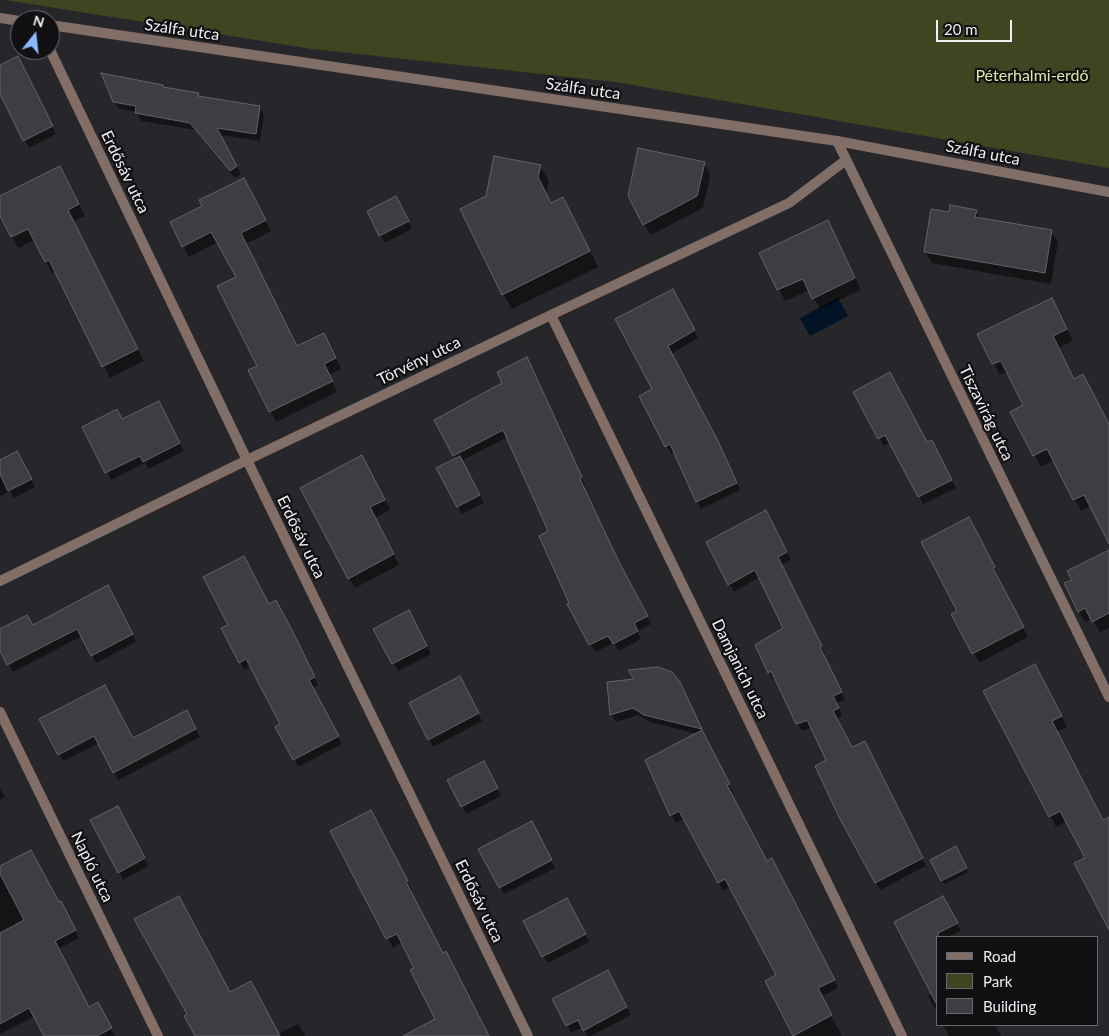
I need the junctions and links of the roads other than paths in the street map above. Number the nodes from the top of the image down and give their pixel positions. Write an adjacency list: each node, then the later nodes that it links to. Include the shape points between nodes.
1 (60, 26): 3 (street, Szálfa utca)
2 (55, 60): 7 (street, Erdősáv utca)
3 (837, 141): 4 (street, Tiszavirág utca); 5 (street, Szálfa utca)
4 (846, 160): 6 (street, Törvény utca, via 789,203); 9 (street, Tiszavirág utca)
5 (1109, 192)
6 (551, 314): 7 (street, Törvény utca); 13 (street, Damjanich utca)
7 (247, 460): 8 (street, Törvény utca); 12 (street, Erdősáv utca)
8 (0, 580)
9 (1109, 697)
10 (0, 712): 11 (street, Napló utca)
11 (158, 1036)
12 (528, 1036)
13 (902, 1036)

